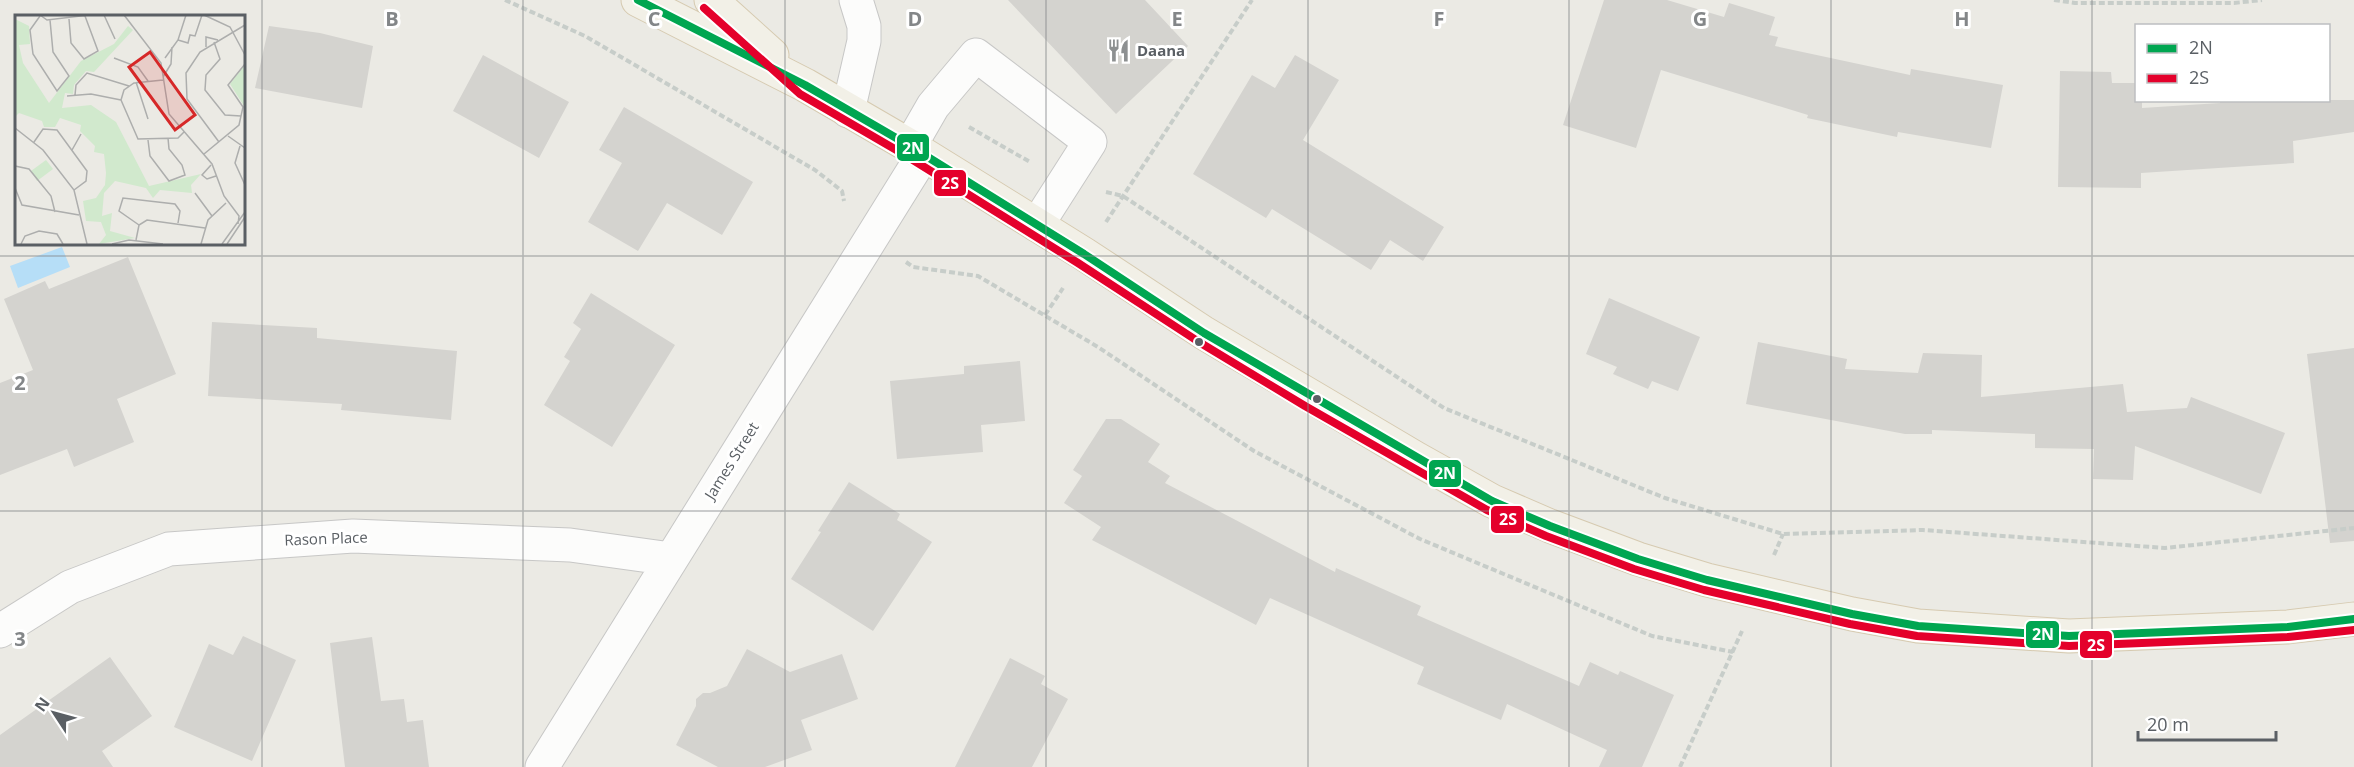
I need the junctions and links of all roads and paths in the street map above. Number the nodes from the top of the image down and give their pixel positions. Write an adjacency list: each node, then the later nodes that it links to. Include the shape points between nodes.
1 (505, 0): 14 (path, via 585,36 815,170 842,191)
2 (638, 0): 8 (main road)
3 (711, 0): 8 (main road)
4 (856, 0): 10 (street, via 864,41)
5 (1252, 0): 13 (path)
6 (2054, 0): 7 (path)
7 (2262, 0)
8 (805, 85): 10 (main road)
9 (933, 106): 11 (street, James Street); 12 (path); 12 (street, James Street, via 976,55 1090,142)
10 (849, 111): 11 (main road)
11 (916, 150): 15 (main road); 20 (street, James Street)
12 (1065, 182): 13 (path); 15 (street)
13 (1123, 196): 16 (path); 19 (path, via 1444,408 1665,498 1783,534 1923,530 2165,548)
14 (846, 212)
15 (1037, 225): 16 (main road)
16 (1084, 254): 18 (path); 21 (main road, via 1204,333 1492,501 1638,559 1707,580 1918,626 1996,632 2069,636 2288,627)
17 (903, 260): 18 (path, via 913,267 978,276)
18 (1045, 315): 24 (path, via 1254,451 1420,539 1652,636 1733,652)
19 (2354, 528)
20 (671, 559): 22 (street, Rason Place, via 570,545 353,536 169,549 70,587); 23 (street, James Street)
21 (2354, 619)
22 (0, 631)
23 (542, 767)
24 (1680, 767)

